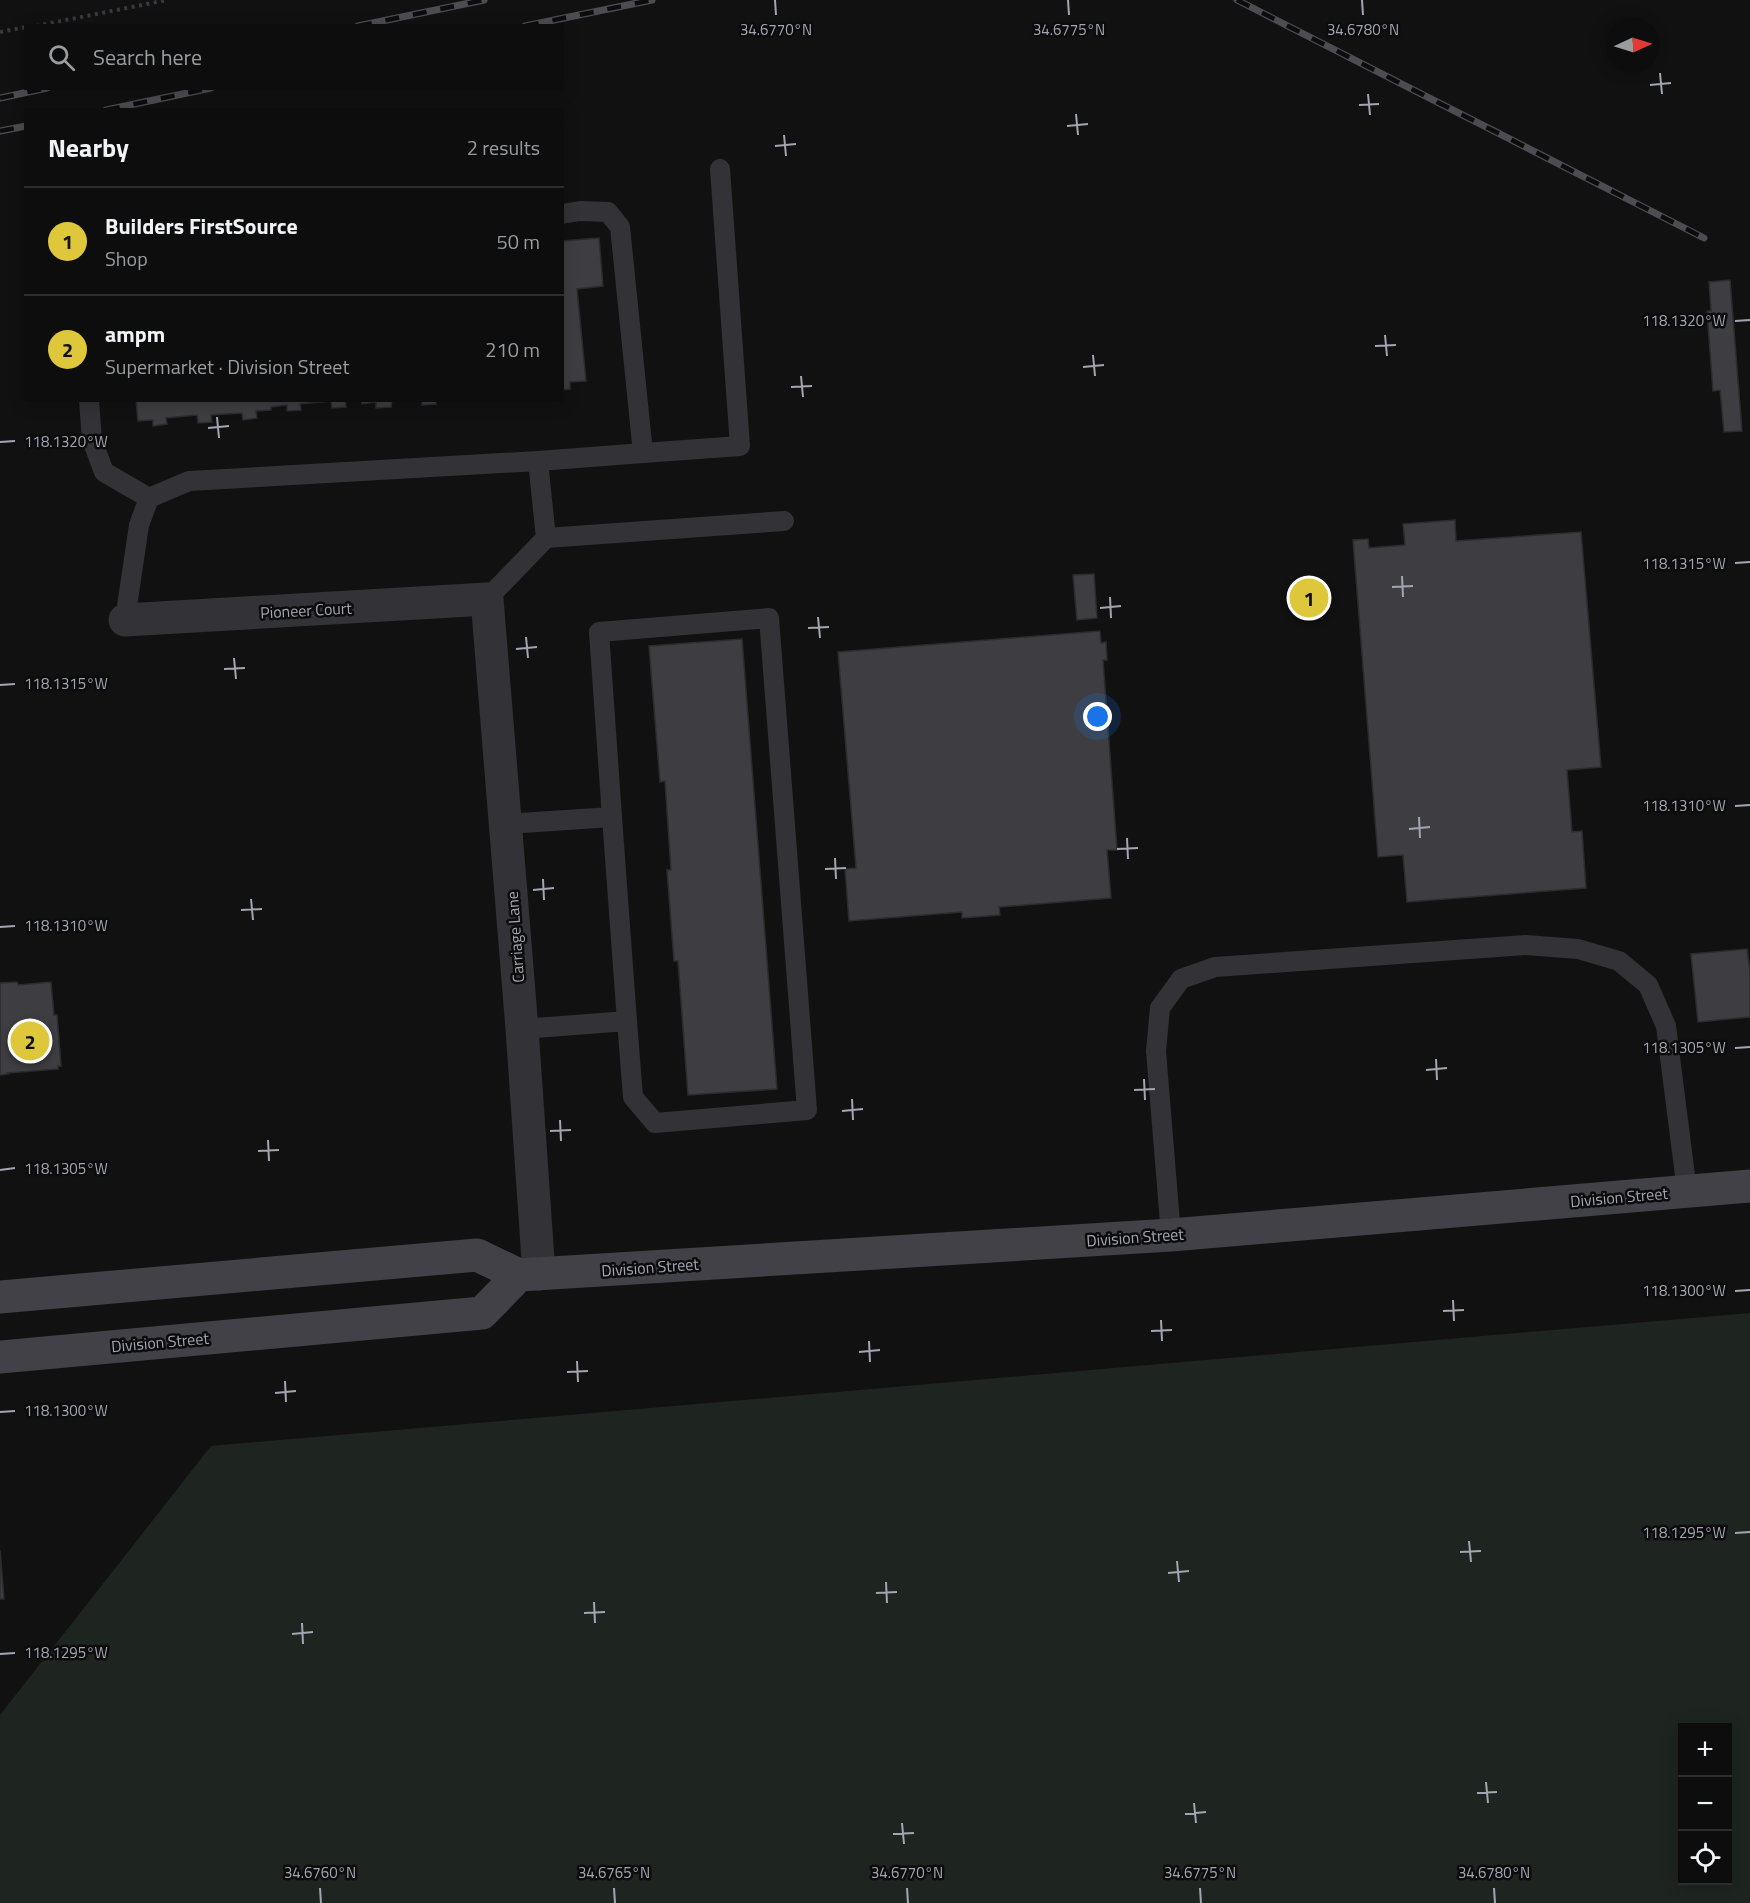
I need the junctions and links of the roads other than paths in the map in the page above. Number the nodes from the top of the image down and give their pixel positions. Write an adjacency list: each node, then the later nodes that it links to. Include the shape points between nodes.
1 (720, 169): 4 (lane, via 740,446)
2 (564, 214): 4 (lane, via 609,212 620,228)
3 (89, 402): 6 (lane, via 92,440 104,472)
4 (643, 453): 5 (lane)
5 (538, 461): 6 (lane, via 189,481); 8 (lane)
6 (148, 498): 10 (lane, via 139,525)
7 (784, 521): 8 (lane)
8 (546, 538): 9 (lane)
9 (487, 599): 10 (street, Pioneer Court); 12 (street, Carriage Lane)
10 (125, 620)
11 (612, 816): 12 (lane); 13 (lane); 13 (lane, via 599,632 769,618 807,1110 655,1123 633,1097)
12 (506, 824): 14 (street, Carriage Lane)
13 (627, 1021): 14 (lane)
14 (522, 1029): 18 (street, Carriage Lane)
15 (1750, 1186): 16 (main road, Division Street)
16 (1687, 1191): 17 (main road, Division Street); 17 (lane, via 1666,1026 1648,986 1619,961 1578,949 1526,945 1215,967 1181,979 1160,1008 1156,1051)
17 (1171, 1234): 18 (main road, Division Street)
18 (529, 1275): 19 (main road, Division Street, via 477,1255); 20 (main road, Division Street, via 482,1313)
19 (0, 1297)
20 (0, 1357)

